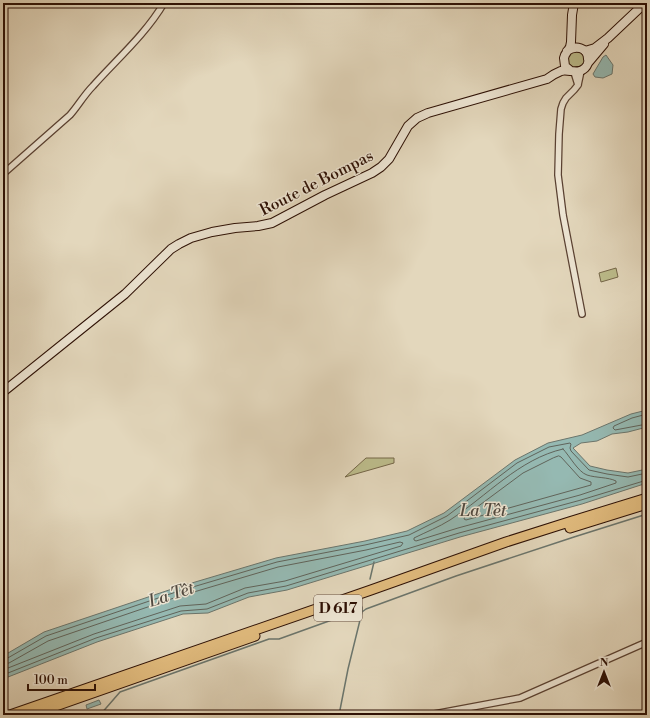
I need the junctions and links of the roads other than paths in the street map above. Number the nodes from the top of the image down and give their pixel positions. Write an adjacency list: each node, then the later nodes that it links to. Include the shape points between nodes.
1 (164, 3): 11 (street, via 148,28 92,87 70,115)
2 (574, 3): 7 (main road, via 571,42)
3 (578, 3): 6 (main road, via 575,29)
4 (645, 3): 5 (main road)
5 (608, 38): 6 (main road, via 595,48); 8 (main road)
6 (582, 49): 7 (main road, via 573,48); 8 (main road, via 588,56)
7 (565, 55): 9 (main road, via 566,66); 10 (main road, via 559,66)
8 (588, 63): 9 (main road)
9 (576, 71): 10 (main road, via 559,72); 12 (street, via 578,85 562,103 558,175)
10 (526, 86): 13 (main road, Route de Bompas, via 417,118 408,126 381,167 272,223 212,232 179,244 125,294)
11 (3, 174)
12 (582, 314)
13 (3, 392)
14 (647, 498): 17 (highway, D 617, via 506,542)
15 (647, 504): 18 (highway, D 617, via 508,548)
16 (647, 642): 19 (street, via 520,698)
17 (10, 715)
18 (30, 715)
19 (430, 715)

